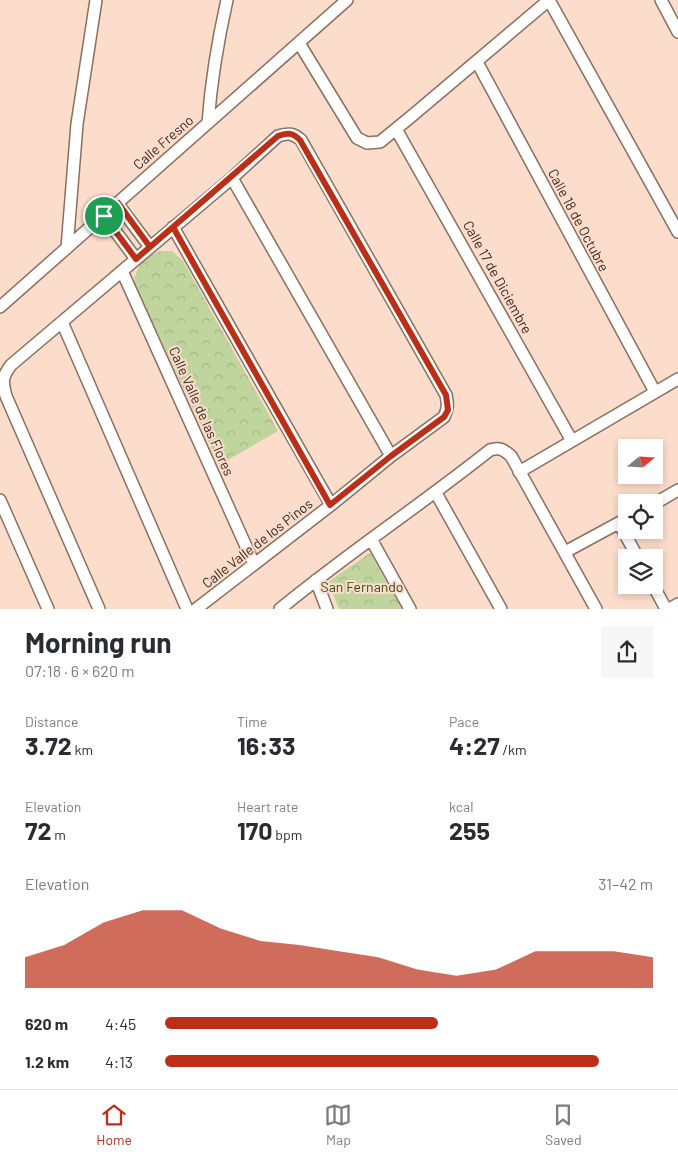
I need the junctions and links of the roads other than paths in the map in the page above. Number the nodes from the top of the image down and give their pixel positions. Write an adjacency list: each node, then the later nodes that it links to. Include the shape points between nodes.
1 (96, 0): 18 (street, via 77,124)
2 (227, 0): 9 (street)
3 (347, 0): 7 (street, Calle Fresno)
4 (549, 0): 8 (street); 13 (street)
5 (661, 0): 6 (street)
6 (678, 32)
7 (299, 43): 9 (street, Calle Fresno); 10 (street, via 357,138 367,143 380,142)
8 (477, 62): 10 (street); 24 (street, Calle 18 de Octubre)
9 (208, 123): 12 (street, Calle Fresno)
10 (396, 129): 25 (street, Calle 17 de Diciembre)
11 (232, 178): 15 (street); 26 (street); 26 (street, Calle Valle de los Pinos, via 278,136 295,134 446,395 448,410 444,417)
12 (118, 203): 14 (street, Calle Fresno); 17 (street)
13 (673, 212): 16 (street)
14 (104, 216): 18 (street, Calle Fresno); 19 (street)
15 (173, 227): 17 (street); 32 (street)
16 (678, 232)
17 (150, 247): 19 (street)
18 (67, 248): 21 (street, Calle Fresno)
19 (136, 259): 20 (street)
20 (122, 271): 22 (street); 36 (street, Calle Valle de las Flores)
21 (0, 307)
22 (62, 322): 41 (street, via 11,365 4,374 3,385); 42 (street)
23 (678, 379): 24 (street)
24 (655, 392): 25 (street)
25 (572, 441): 27 (street)
26 (391, 456): 32 (street, Calle Valle de los Pinos)
27 (519, 472): 29 (street, via 511,456 497,448 490,450); 35 (street)
28 (678, 490): 30 (street)
29 (436, 493): 34 (street); 47 (street)
30 (663, 499)
31 (0, 500): 40 (street)
32 (330, 505): 36 (street, Calle Valle de los Pinos)
33 (618, 524): 35 (street)
34 (371, 539): 37 (street); 46 (street)
35 (564, 552): 48 (street)
36 (254, 564): 43 (street, Calle Valle de los Pinos)
37 (316, 580): 44 (street); 45 (street)
38 (659, 594): 49 (street)
39 (678, 604): 49 (street)
40 (48, 609)
41 (99, 609)
42 (187, 609)
43 (196, 609)
44 (280, 609)
45 (328, 609)
46 (410, 609)
47 (500, 609)
48 (596, 609)
49 (668, 609)

